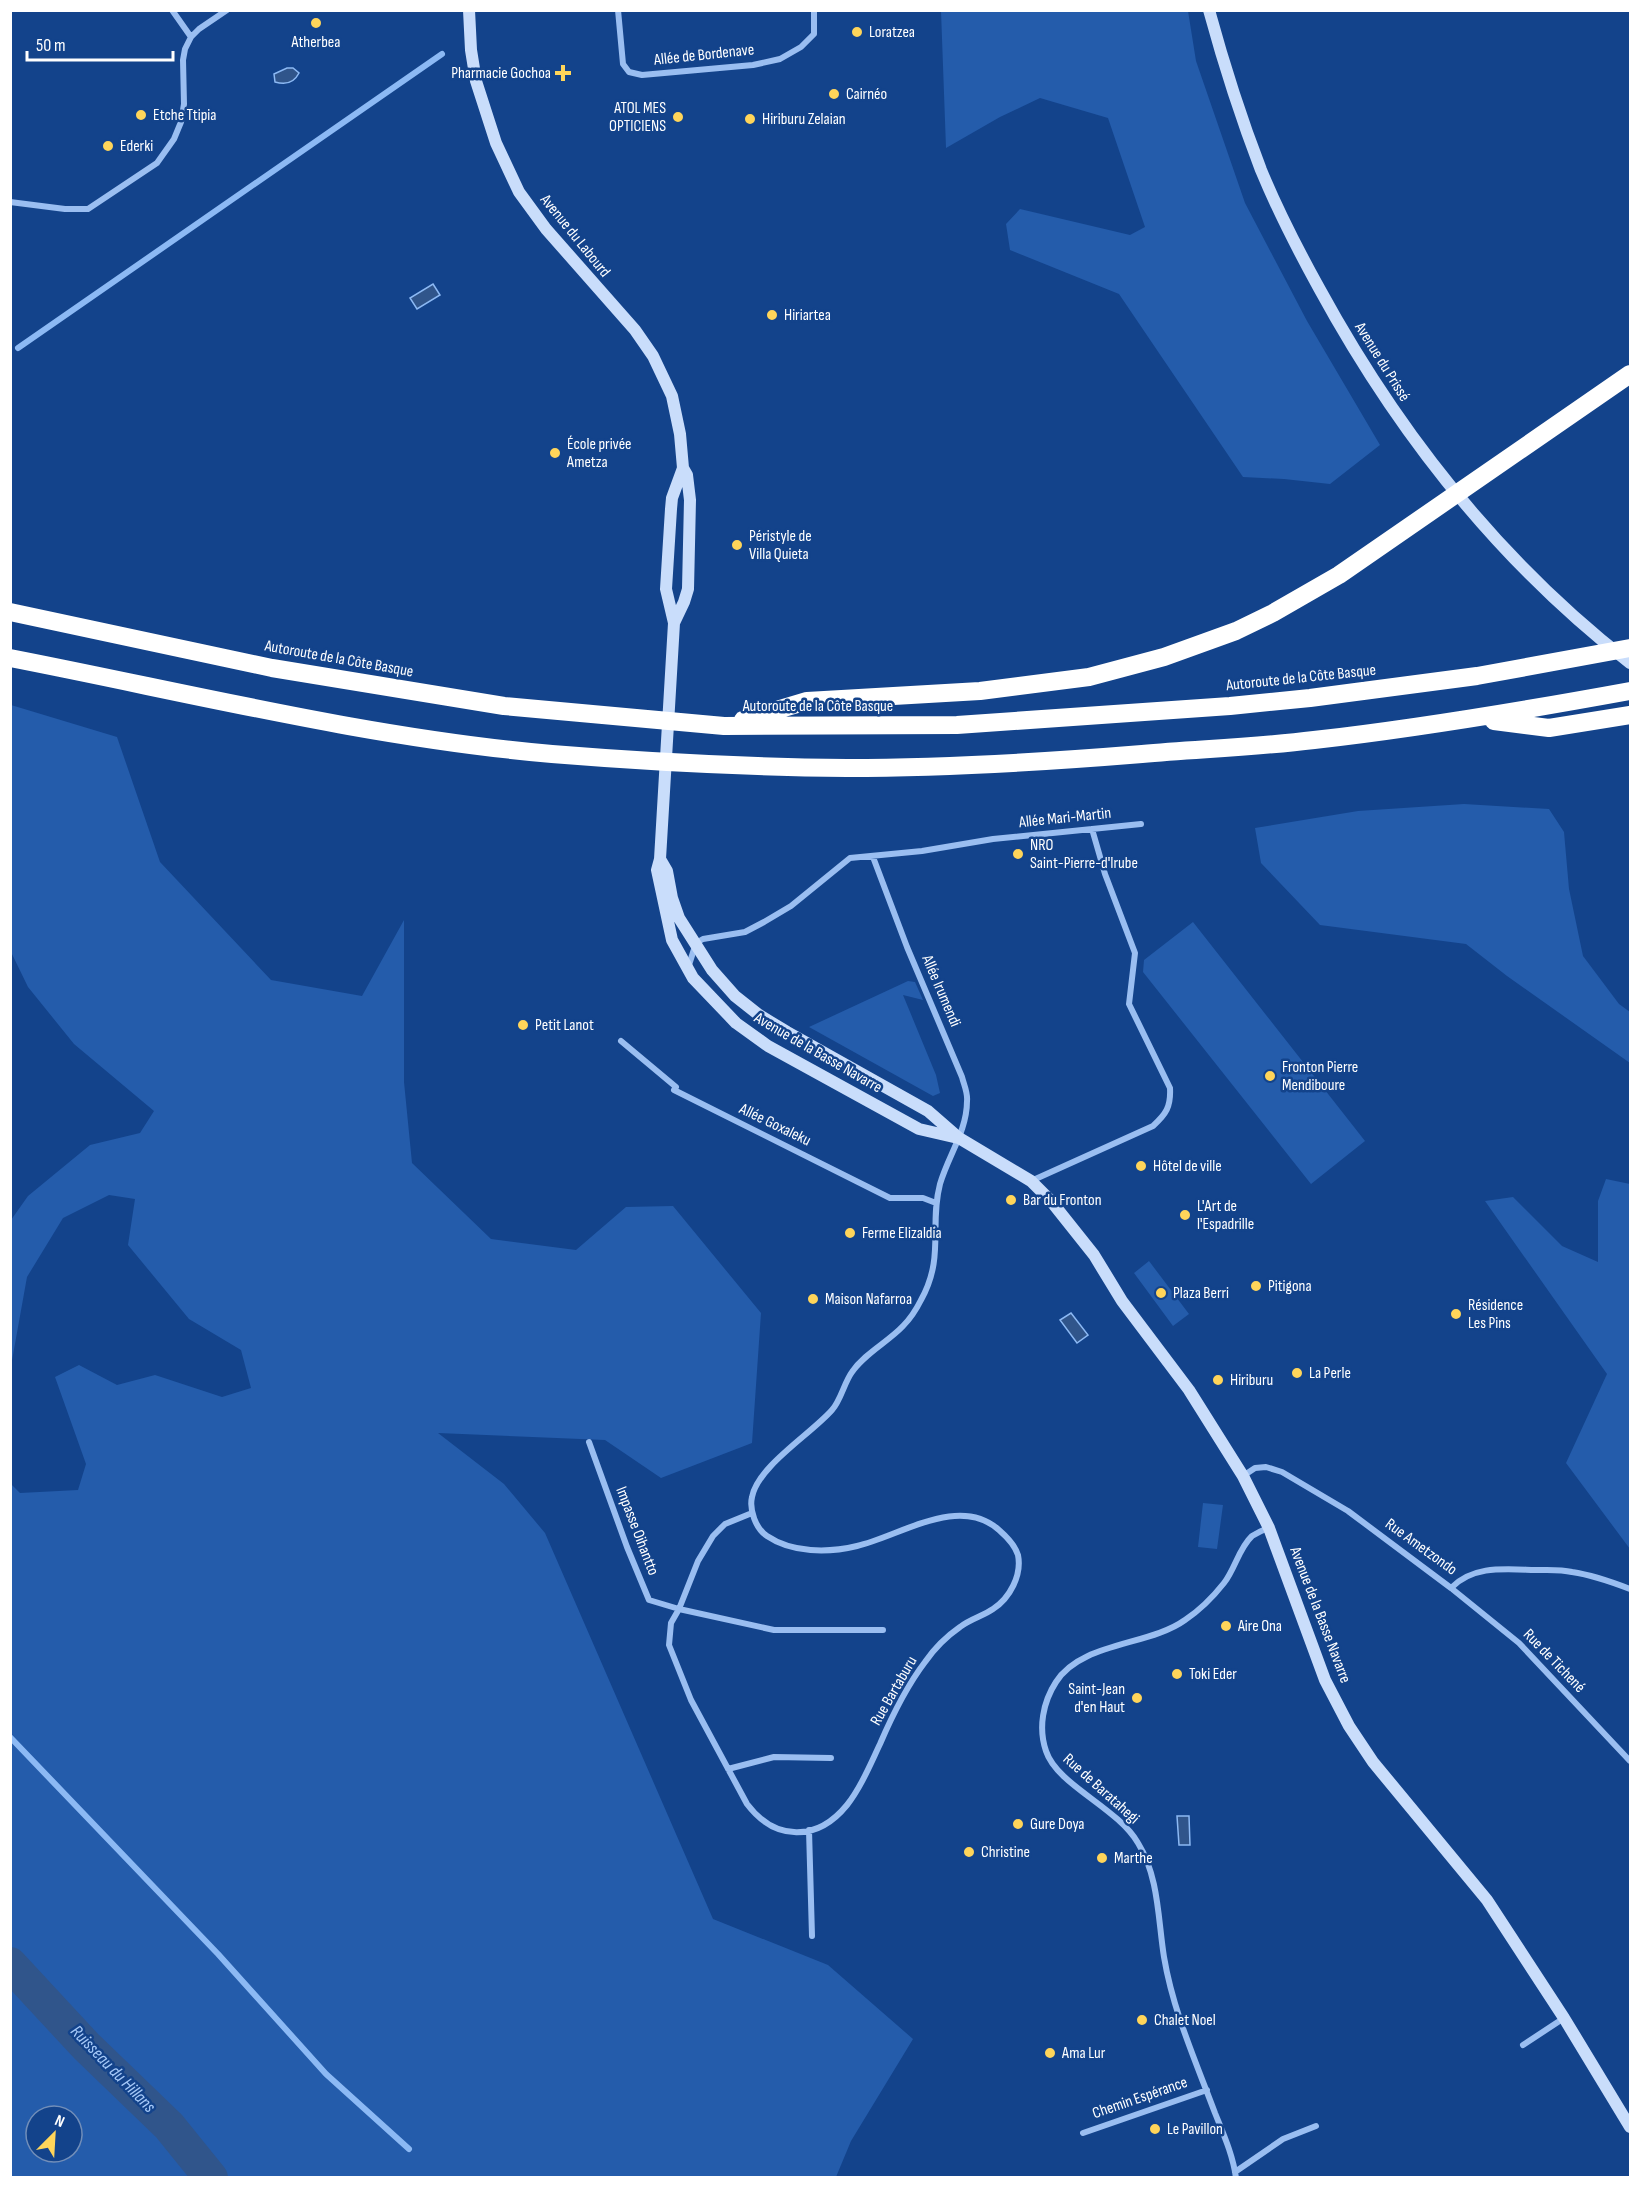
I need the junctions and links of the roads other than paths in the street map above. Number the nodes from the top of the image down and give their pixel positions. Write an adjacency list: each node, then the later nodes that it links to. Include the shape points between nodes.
1 (172, 10): 7 (street)
2 (227, 10): 7 (street)
3 (469, 10): 10 (street, Avenue du Labourd, via 476,81 496,143 519,192 546,230 635,330 652,356 672,396)
4 (618, 10): 5 (street, Allée de Bordenave, via 623,64 628,72 642,75 780,59 814,34)
5 (814, 10)
6 (1209, 10): 15 (street, Avenue du Prissé, via 1230,83 1288,231 1382,396 1431,464 1519,564 1586,628)
7 (191, 37): 8 (street, via 184,49 181,122 158,163 88,209)
8 (10, 202)
9 (1630, 374): 19 (highway, via 1339,575 1236,631 1125,669 1054,682 807,701)
10 (683, 468): 12 (street, Avenue du Labourd, via 672,498 666,589); 12 (street, Avenue du Labourd, via 690,500 688,589)
11 (10, 612): 19 (highway, Autoroute de la Côte Basque, via 272,668 504,706)
12 (674, 623): 23 (street, Avenue de la Basse Navarre, via 657,870)
13 (1630, 648): 19 (highway, Autoroute de la Côte Basque, via 1477,676 1331,696 1144,714 957,725)
14 (10, 658): 18 (highway, via 408,735 549,753 757,766 908,766 1082,759 1314,740)
15 (1630, 663)
16 (1630, 691): 18 (highway)
17 (1630, 715): 18 (highway, via 1549,728)
18 (1468, 718)
19 (724, 726)
20 (1141, 825): 21 (street, Allée Mari-Martin)
21 (1092, 829): 22 (street, Allée Mari-Martin); 28 (street, via 1135,953 1129,1004 1170,1088 1171,1102 1167,1113 1153,1126)
22 (873, 857): 24 (street, Allée Mari-Martin, via 849,858 791,906 745,932); 27 (street, Allée Irumendi, via 962,1077 968,1099)
23 (663, 877): 24 (street, Avenue de la Basse Navarre, via 679,918); 25 (street, Avenue de la Basse Navarre, via 672,940)
24 (696, 943): 25 (street); 27 (street, Avenue de la Basse Navarre, via 712,970 759,1015 928,1111)
25 (687, 968): 27 (street, Avenue de la Basse Navarre, via 709,997 768,1046 920,1129)
26 (621, 1041): 29 (street, Allée Goxaleku, via 676,1087 674,1090 890,1198 923,1198)
27 (959, 1138): 28 (street, Avenue de la Basse Navarre); 29 (street, via 940,1182)
28 (1031, 1180): 31 (street, Avenue de la Basse Navarre, via 1094,1255 1122,1301 1189,1390)
29 (936, 1203): 32 (street, via 937,1250 932,1276 921,1300 905,1325 852,1371 834,1408 761,1479 752,1497)
30 (589, 1442): 36 (street, Impasse Oihantto, via 649,1600)
31 (1243, 1476): 33 (street, Avenue de la Basse Navarre); 34 (street, Rue Ametzondo, via 1255,1468 1266,1467 1289,1476 1348,1511)
32 (752, 1513): 36 (street, Rue Bartaburu, via 725,1524 713,1536 698,1561); 41 (street, Rue Bartaburu, via 761,1532 778,1544 801,1550 859,1546 924,1522 958,1516 992,1524 1018,1553 1011,1591 993,1610 948,1636 926,1660 847,1805 823,1826)
33 (1269, 1528): 43 (street, Avenue de la Basse Navarre, via 1325,1680 1349,1726 1373,1762 1487,1900); 45 (street, Rue de Baratahegi, via 1253,1535 1226,1581 1182,1623 1169,1631 1104,1650 1065,1672 1050,1694 1042,1725 1046,1753 1053,1765 1117,1817 1146,1859 1170,1985)
34 (1451, 1588): 35 (street, Rue Ametzondo, via 1477,1572 1497,1569 1571,1571); 39 (street, Rue de Tichené, via 1520,1643)
35 (1630, 1589)
36 (679, 1609): 37 (street, via 774,1630); 40 (street, Rue Bartaburu, via 670,1623 669,1645 691,1700)
37 (883, 1630)
38 (831, 1758): 40 (street, via 774,1756)
39 (1630, 1761)
40 (728, 1769): 41 (street, Rue Bartaburu, via 757,1817 785,1832)
41 (809, 1830): 42 (street)
42 (812, 1936)
43 (1564, 2018): 44 (street); 47 (street, Avenue de la Basse Navarre)
44 (1523, 2045)
45 (1207, 2090): 48 (street, Chemin Espérance); 49 (street, Rue de Baratahegi)
46 (1316, 2126): 49 (street, via 1282,2139)
47 (1630, 2127)
48 (1083, 2133)
49 (1235, 2175)

